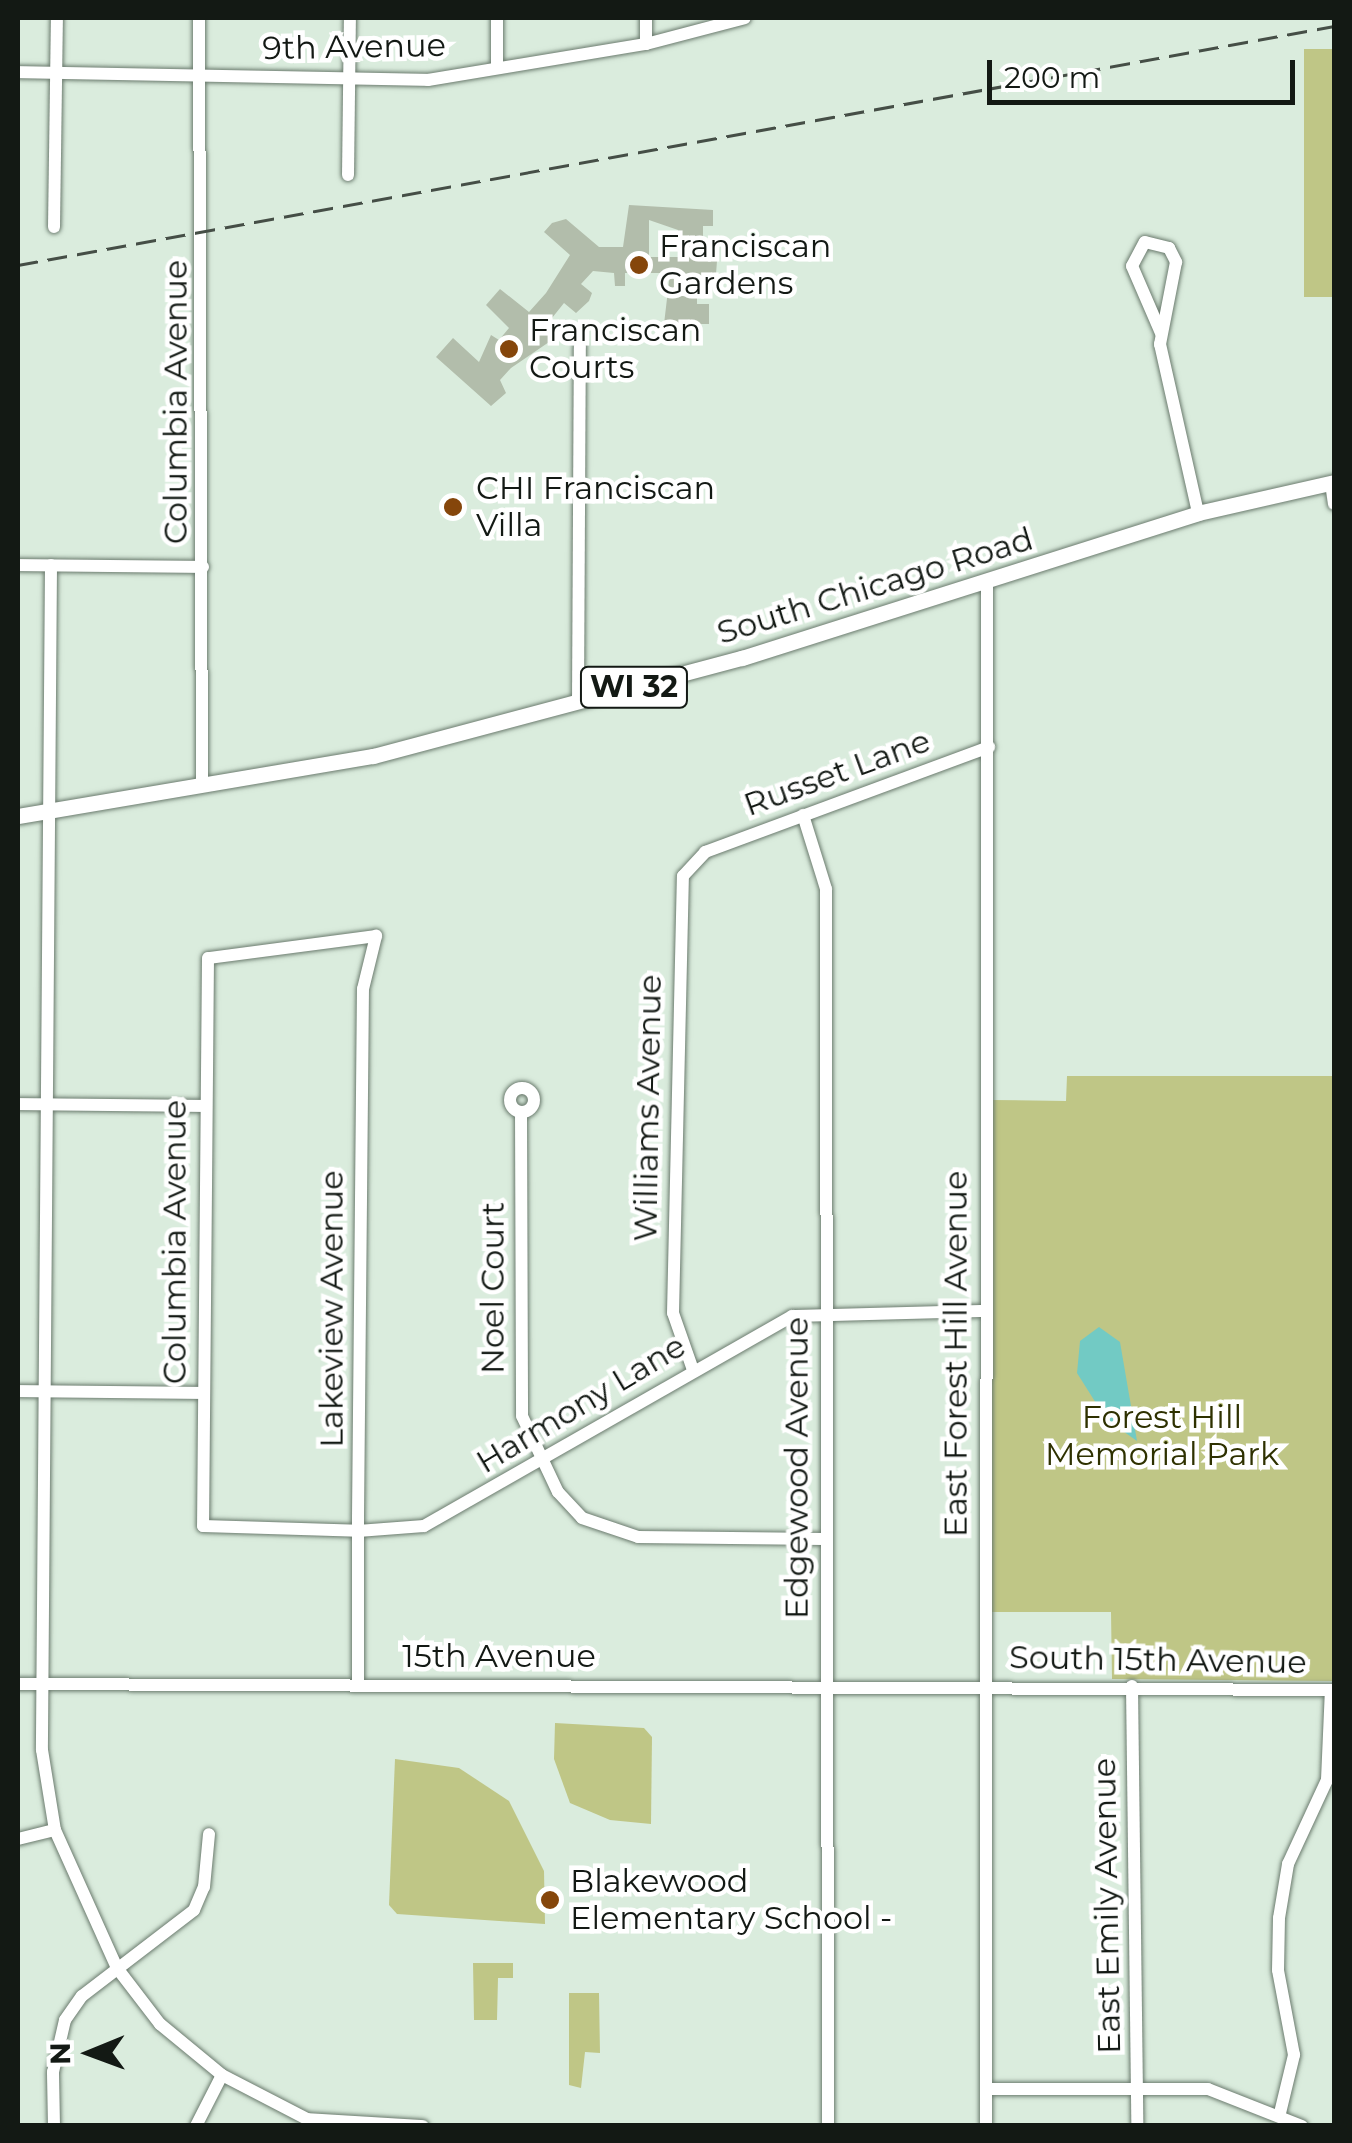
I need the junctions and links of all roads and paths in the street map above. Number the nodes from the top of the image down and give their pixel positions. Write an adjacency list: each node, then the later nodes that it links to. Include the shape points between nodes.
1 (56, 18): 10 (street)
2 (199, 18): 11 (street, Columbia Avenue)
3 (350, 18): 12 (street)
4 (498, 18): 8 (street)
5 (646, 18): 7 (street)
6 (744, 18): 7 (street, 9th Avenue)
7 (646, 44): 8 (street, 9th Avenue)
8 (497, 67): 12 (street, 9th Avenue, via 428,80)
9 (18, 72): 10 (street, 9th Avenue)
10 (56, 73): 11 (street, 9th Avenue); 14 (street)
11 (199, 74): 12 (street, 9th Avenue); 22 (street, Columbia Avenue)
12 (350, 79): 13 (street)
13 (348, 175)
14 (54, 228)
15 (1160, 334): 15 (street, via 1176,262 1166,246 1145,242 1132,266); 19 (street, via 1166,391)
16 (580, 346): 24 (street)
17 (1333, 482): 18 (street); 19 (main road, South Chicago Road / WI 32)
18 (1334, 504)
19 (1198, 513): 23 (main road, South Chicago Road / WI 32)
20 (18, 565): 21 (street)
21 (51, 566): 22 (street); 27 (street)
22 (202, 566): 26 (street, Columbia Avenue)
23 (986, 582): 24 (main road, South Chicago Road / WI 32); 25 (street, East Forest Hill Avenue)
24 (578, 702): 26 (main road, South Chicago Road / WI 32, via 373,756)
25 (989, 747): 28 (street, Russet Lane); 37 (street, East Forest Hill Avenue)
26 (202, 786): 27 (main road, South Chicago Road / WI 32)
27 (52, 810): 29 (main road, South Chicago Road / WI 32); 33 (street)
28 (803, 815): 30 (street, Russet Lane); 36 (street, Edgewood Avenue, via 826,889)
29 (18, 816)
30 (704, 852): 38 (street, Williams Avenue, via 684,876 678,897 674,1060 673,1313)
31 (376, 936): 34 (street, Columbia Avenue, via 208,958); 44 (street, Lakeview Avenue, via 362,989)
32 (18, 1104): 33 (street)
33 (49, 1104): 34 (street); 40 (street)
34 (203, 1106): 41 (street, Columbia Avenue)
35 (521, 1112): 42 (street, Noel Court, via 520,1397)
36 (825, 1311): 37 (street, Harmony Lane); 38 (street, Harmony Lane, via 792,1316); 45 (street, Edgewood Avenue)
37 (984, 1311): 50 (street, East Forest Hill Avenue)
38 (693, 1370): 42 (street, Harmony Lane)
39 (18, 1392): 40 (street)
40 (46, 1392): 41 (street); 48 (street)
41 (202, 1393): 43 (street, Columbia Avenue)
42 (541, 1460): 44 (street, Harmony Lane, via 424,1526); 45 (street, Noel Court, via 582,1518 608,1532)
43 (204, 1526): 44 (street, Harmony Lane)
44 (358, 1530): 46 (street, Lakeview Avenue)
45 (824, 1539): 49 (street, Edgewood Avenue)
46 (358, 1683): 48 (street, 15th Avenue); 49 (street, 15th Avenue)
47 (18, 1684): 48 (street, 15th Avenue)
48 (42, 1684): 53 (street)
49 (825, 1686): 50 (street, 15th Avenue); 65 (street, Edgewood Avenue)
50 (981, 1686): 51 (street, South 15th Avenue); 59 (street, East Forest Hill Avenue)
51 (1132, 1686): 52 (street, South 15th Avenue); 58 (street, East Emily Avenue)
52 (1333, 1690): 60 (street, via 1327,1780 1288,1864 1278,1918 1278,1970 1294,2054)
53 (54, 1830): 55 (street); 56 (street)
54 (209, 1834): 56 (street, via 204,1887 194,1910)
55 (18, 1839)
56 (117, 1968): 57 (street, via 160,2024); 62 (street, via 65,2020 55,2058)
57 (222, 2075): 61 (street, via 288,2113); 63 (street)
58 (1136, 2087): 59 (street); 60 (street, via 1208,2089); 67 (street, East Emily Avenue)
59 (986, 2089): 66 (street, East Forest Hill Avenue)
60 (1280, 2112): 68 (street)
61 (364, 2125): 64 (street)
62 (54, 2126)
63 (196, 2126)
64 (423, 2126)
65 (828, 2126)
66 (986, 2126)
67 (1137, 2126)
68 (1302, 2126)

